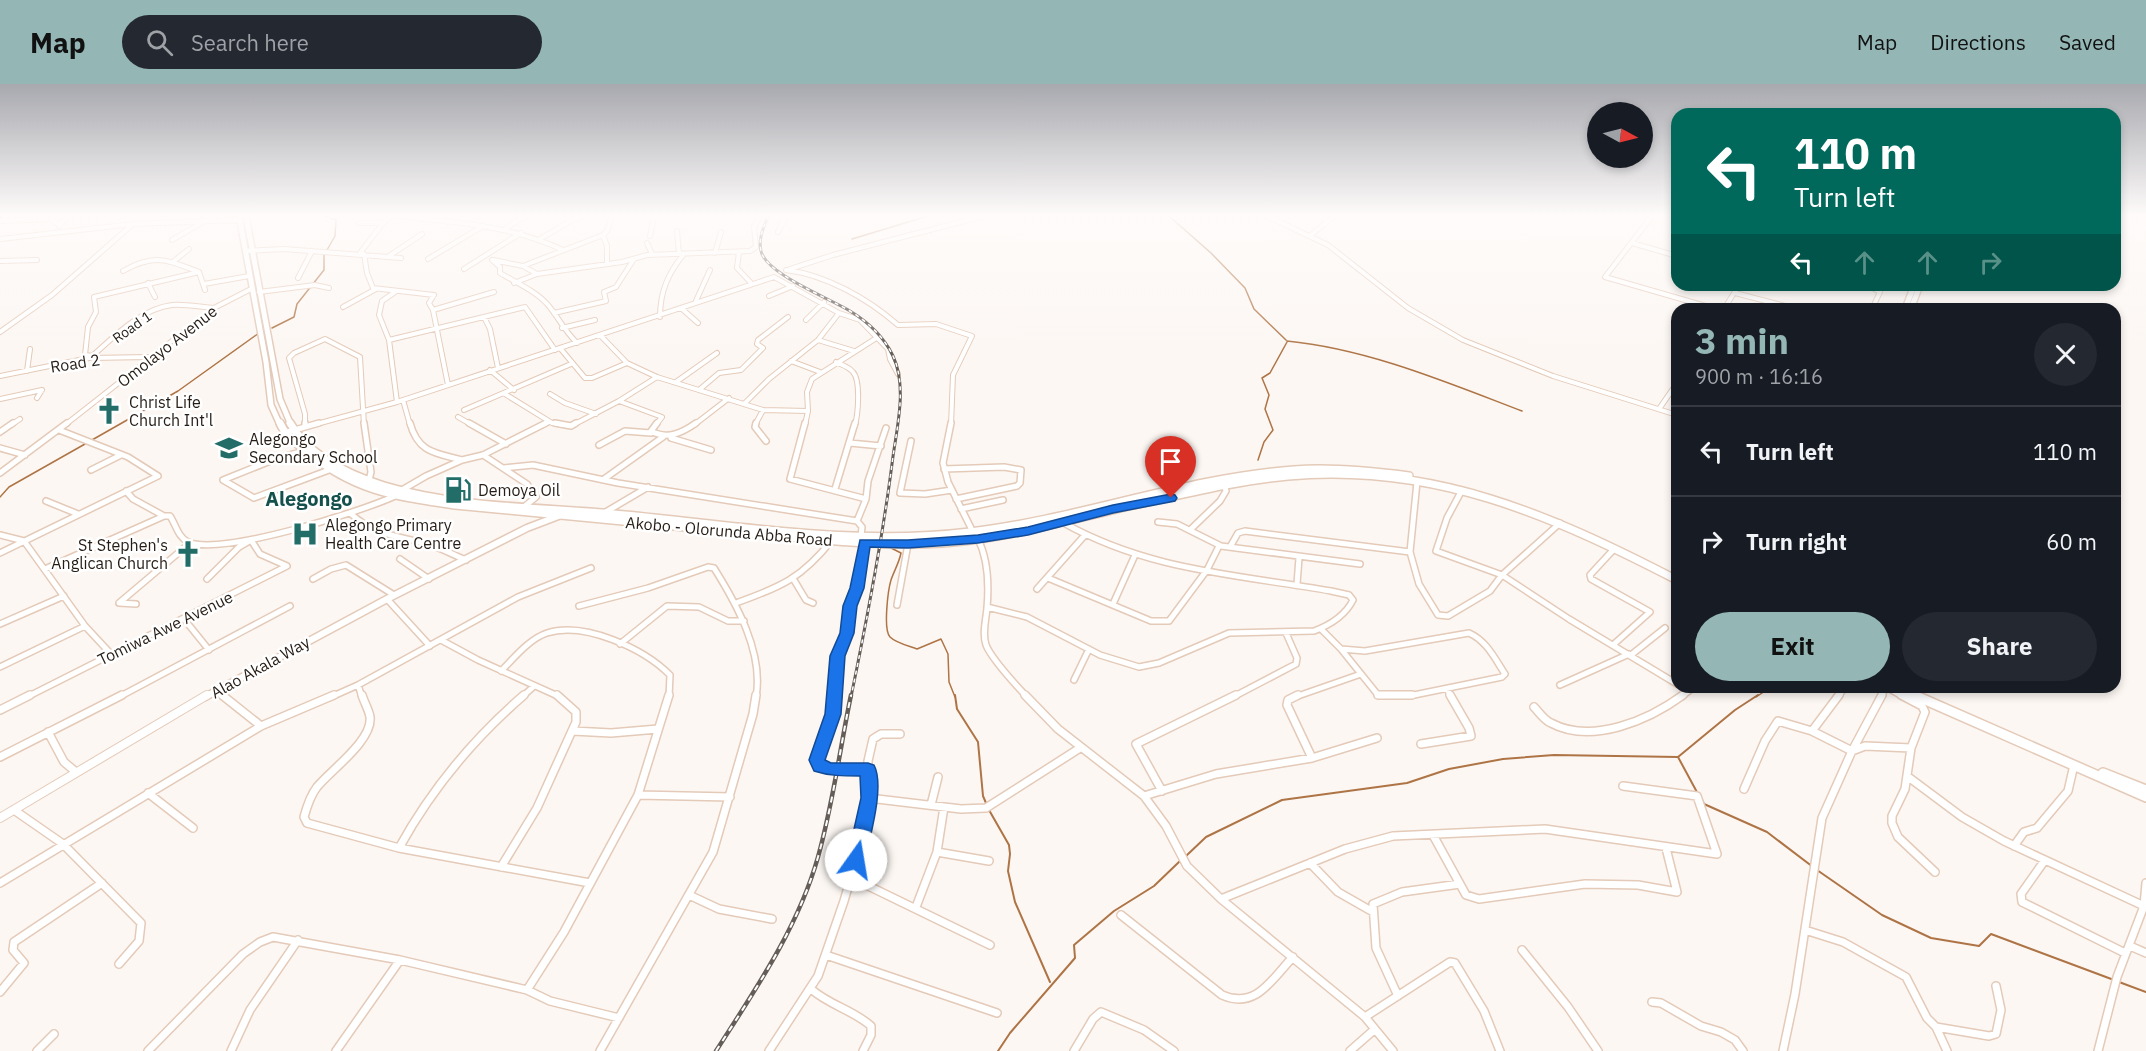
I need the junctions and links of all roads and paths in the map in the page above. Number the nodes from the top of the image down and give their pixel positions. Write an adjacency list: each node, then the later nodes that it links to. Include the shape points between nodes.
1 (92, 261): 63 (street, via 22,319)
2 (140, 261): 23 (street)
3 (174, 261): 24 (street)
4 (249, 261): 26 (main road, Akobo - Olorunda Abba Road)
5 (252, 261): 38 (main road, Akobo - Olorunda Abba Road)
6 (307, 261): 27 (street)
7 (365, 261): 36 (street)
8 (478, 261): 21 (street)
9 (493, 261): 29 (street, via 500,273)
10 (497, 261): 20 (street)
11 (537, 261): 20 (street)
12 (620, 261): 19 (street)
13 (633, 261): 53 (street, via 616,287 604,291 606,301)
14 (676, 261): 55 (street, via 661,290)
15 (738, 261): 31 (street, via 737,268)
16 (813, 261): 134 (street, via 786,270 809,273 833,283 882,311 898,325 936,324 972,336 953,375 951,433)
17 (1351, 261): 101 (street, via 1409,310 1464,341 1505,359)
18 (1617, 261): 46 (street, via 1605,275 1607,278)
19 (607, 263): 25 (street)
20 (523, 267): 25 (street)
21 (464, 269)
22 (710, 270): 45 (street)
23 (123, 271)
24 (199, 272): 28 (street); 30 (street)
25 (537, 274): 29 (street)
26 (249, 276): 30 (street); 35 (main road, Akobo - Olorunda Abba Road)
27 (298, 278)
28 (148, 283): 43 (street); 75 (street, via 94,297 96,312 86,330 85,355)
29 (514, 283): 53 (street, via 541,298)
30 (204, 284): 37 (street)
31 (752, 284): 33 (street, via 774,277); 45 (street)
32 (314, 285): 34 (street); 38 (street)
33 (793, 286): 42 (street); 44 (street)
34 (328, 288)
35 (251, 289): 50 (street, Omolayo Avenue); 70 (main road, Akobo - Olorunda Abba Road)
36 (376, 289): 39 (street); 49 (street)
37 (205, 290)
38 (260, 292): 68 (main road, Akobo - Olorunda Abba Road)
39 (395, 292): 52 (street, via 434,295 429,303); 66 (street, via 380,305 379,315)
40 (494, 292): 52 (street)
41 (1735, 293): 47 (street); 48 (street)
42 (769, 296)
43 (155, 297)
44 (824, 302): 54 (street); 59 (street)
45 (695, 303): 51 (street)
46 (1695, 303)
47 (1728, 303)
48 (1774, 303)
49 (343, 307)
50 (214, 308): 75 (street, Road 1, via 173,305 159,309); 76 (street, Omolayo Avenue)
51 (681, 308): 55 (street); 60 (street)
52 (433, 310): 62 (street)
53 (554, 313): 61 (street)
54 (839, 313): 65 (street, via 860,320); 67 (street)
55 (660, 316): 64 (street)
56 (484, 317): 62 (street); 72 (street, via 525,307); 81 (street)
57 (788, 317): 91 (street, via 758,340 763,348 741,370 719,373)
58 (595, 320): 61 (street)
59 (806, 320)
60 (698, 322)
61 (562, 328): 69 (street)
62 (437, 329): 66 (street); 89 (street)
63 (0, 332)
64 (600, 335): 69 (street); 79 (street)
65 (878, 337): 73 (street); 85 (street, via 888,349)
66 (389, 340): 98 (street)
67 (818, 340): 73 (street); 77 (street)
68 (270, 342): 70 (main road); 114 (main road, Akobo - Olorunda Abba Road, via 279,402)
69 (577, 343): 72 (street)
70 (263, 344): 116 (main road, Akobo - Olorunda Abba Road, via 271,405)
71 (30, 349): 83 (street)
72 (558, 349): 80 (street); 81 (street)
73 (854, 351): 78 (street)
74 (717, 353): 88 (street)
75 (91, 357): 76 (street, Road 2); 83 (street, Road 2)
76 (150, 357): 113 (street, Omolayo Avenue)
77 (791, 361): 84 (street); 100 (street)
78 (836, 362): 84 (street); 122 (street, via 856,376 859,412)
79 (627, 363): 80 (street, via 589,378); 87 (street)
80 (571, 364): 90 (street)
81 (498, 368): 82 (street)
82 (490, 370): 89 (street); 90 (street)
83 (27, 371): 86 (street, Road 2)
84 (820, 372): 104 (street, via 808,389)
85 (898, 374)
86 (0, 376)
87 (657, 377): 88 (street); 99 (street)
88 (676, 382): 91 (street)
89 (448, 385): 98 (street)
90 (514, 390): 93 (street)
91 (699, 390): 96 (street)
92 (1671, 392): 101 (street)
93 (505, 394): 102 (street); 110 (street)
94 (550, 394): 107 (street)
95 (37, 398): 97 (street, via 42,390)
96 (729, 398): 100 (street); 119 (street)
97 (0, 399)
98 (400, 401): 105 (street); 132 (street, via 420,447)
99 (619, 401): 107 (street); 117 (street, via 662,417)
100 (744, 404): 103 (street)
101 (1659, 409): 106 (street)
102 (464, 410)
103 (763, 410): 104 (street); 120 (street, via 755,427)
104 (808, 411): 144 (street, via 789,477)
105 (363, 412): 111 (street); 111 (street, via 360,357 320,340 289,357); 140 (street)
106 (1671, 413)
107 (596, 414): 110 (street, via 571,426)
108 (458, 417): 123 (street)
109 (20, 419): 115 (street)
110 (549, 422): 123 (street)
111 (305, 426): 114 (street)
112 (886, 428): 125 (street)
113 (59, 430): 129 (street, Omolayo Avenue); 130 (street)
114 (293, 430): 116 (street); 140 (main road, Akobo - Olorunda Abba Road, via 310,449)
115 (0, 432)
116 (284, 433): 128 (main road, Akobo - Olorunda Abba Road)
117 (651, 433): 118 (street); 124 (street, via 625,431)
118 (663, 437): 119 (street); 138 (street)
119 (670, 437): 127 (street)
120 (766, 441)
121 (911, 441): 146 (street, via 900,493)
122 (850, 443): 125 (street); 144 (street)
123 (506, 444): 131 (street)
124 (599, 445)
125 (881, 446): 150 (street)
126 (0, 448): 129 (street)
127 (711, 450)
128 (304, 451): 136 (main road, Akobo - Olorunda Abba Road); 136 (street, via 223,480 254,498)
129 (25, 455): 137 (street, Omolayo Avenue)
130 (121, 455): 135 (street); 148 (street, via 152,469 158,476)
131 (483, 455): 132 (street); 133 (street)
132 (462, 460): 145 (street)
133 (504, 468): 138 (street, via 533,465); 154 (street, via 523,480 536,497)
134 (944, 469): 146 (street); 151 (street, via 1021,470 1017,486)
135 (91, 470)
136 (329, 470): 149 (main road, Akobo - Olorunda Abba Road)
137 (0, 473)
138 (604, 479): 142 (street)
139 (1222, 479): 143 (street); 155 (main road, Akobo - Olorunda Abba Road); 195 (main road, Akobo - Olorunda Abba Road, via 1296,469 1363,470 1460,485 1561,519)
140 (369, 480): 145 (main road, Akobo - Olorunda Abba Road)
141 (1417, 482): 143 (main road, Akobo - Olorunda Abba Road, via 1369,476 1303,475); 147 (main road, Akobo - Olorunda Abba Road); 185 (street)
142 (649, 486): 160 (street); 165 (street)
143 (1227, 486): 155 (main road, Akobo - Olorunda Abba Road); 170 (street, via 1220,501)
144 (835, 489): 150 (street)
145 (402, 490): 154 (main road, Akobo - Olorunda Abba Road)
146 (952, 490): 151 (street)
147 (1462, 490): 168 (main road, Akobo - Olorunda Abba Road); 196 (street, via 1436,551)
148 (126, 491): 161 (street); 163 (street, via 131,499)
149 (395, 496): 159 (street); 162 (main road, Akobo - Olorunda Abba Road)
150 (866, 499): 165 (street)
151 (956, 499): 157 (street)
152 (1004, 500): 157 (street)
153 (46, 501): 161 (street)
154 (525, 506): 156 (main road, Akobo - Olorunda Abba Road)
155 (1111, 507): 166 (main road, Akobo - Olorunda Abba Road); 171 (main road, Akobo - Olorunda Abba Road)
156 (548, 509): 158 (main road, Akobo - Olorunda Abba Road); 162 (street, Alao Akala Way)
157 (961, 509): 171 (street)
158 (568, 510): 160 (main road, Akobo - Olorunda Abba Road); 164 (street, Alao Akala Way)
159 (350, 513): 175 (street); 190 (street, via 364,526 428,544)
160 (604, 513): 177 (main road, Akobo - Olorunda Abba Road)
161 (78, 514): 179 (street)
162 (540, 514): 164 (main road, Akobo - Olorunda Abba Road); 169 (street, Alao Akala Way)
163 (164, 516): 180 (street, via 170,516 176,533); 193 (street)
164 (559, 516): 169 (street, Alao Akala Way); 176 (main road, Akobo - Olorunda Abba Road)
165 (857, 521): 177 (street, via 862,526)
166 (1062, 522): 173 (street); 174 (main road, Akobo - Olorunda Abba Road)
167 (1158, 522): 170 (street)
168 (1560, 523): 184 (main road, Akobo - Olorunda Abba Road); 196 (street)
169 (527, 528): 190 (street, Alao Akala Way)
170 (1191, 529): 182 (street)
171 (973, 532): 178 (main road, Akobo - Olorunda Abba Road)
172 (0, 535): 179 (street)
173 (1085, 535): 187 (street); 198 (street)
174 (978, 539): 181 (main road, Akobo - Olorunda Abba Road); 215 (street, via 984,551)
175 (251, 540): 180 (street); 199 (street); 216 (street, Tomiwa Awe Avenue, via 260,554 287,567)
176 (832, 540): 177 (main road, Akobo - Olorunda Abba Road); 202 (street)
177 (863, 540): 178 (main road, Akobo - Olorunda Abba Road); 264 (street, via 857,588 838,656 833,714 817,760 819,767)
178 (875, 540): 181 (main road, Akobo - Olorunda Abba Road)
179 (24, 541): 186 (street); 193 (street)
180 (190, 543): 210 (street, via 119,603)
181 (908, 544): 212 (street)
182 (1218, 546): 183 (street); 194 (street)
183 (1230, 547): 185 (street, via 1242,531); 188 (street)
184 (1614, 549): 197 (main road, Akobo - Olorunda Abba Road); 225 (street, via 1590,578 1650,612)
185 (1410, 552): 196 (street, via 1419,584 1433,610 1443,616 1490,591)
186 (0, 553)
187 (1135, 555): 194 (street); 211 (street)
188 (1299, 558): 191 (street); 203 (street)
189 (400, 559): 201 (street)
190 (466, 560): 201 (street, Alao Akala Way)
191 (1360, 564)
192 (591, 568): 223 (street, via 518,597)
193 (45, 569): 206 (street)
194 (1207, 570): 203 (street); 211 (street, via 1168,621 1150,621)
195 (1671, 572)
196 (1502, 575): 225 (street, via 1569,620)
197 (1671, 577)
198 (1048, 578): 204 (street); 211 (street)
199 (207, 579)
200 (313, 579): 205 (street, via 346,566)
201 (429, 579): 205 (street, Alao Akala Way)
202 (794, 580): 208 (street); 209 (street, via 806,600)
203 (1297, 584): 221 (street, via 1353,598 1350,607)
204 (1037, 589)
205 (394, 595): 207 (street, Alao Akala Way)
206 (64, 596): 218 (street); 219 (street)
207 (387, 599): 226 (street); 241 (street, Alao Akala Way)
208 (736, 603): 214 (street, via 721,576 711,567); 217 (street)
209 (813, 603)
210 (136, 604)
211 (1113, 604)
212 (897, 605)
213 (290, 606): 229 (street)
214 (579, 606)
215 (987, 607): 227 (street, via 1036,622); 258 (street, via 986,645 1012,681)
216 (184, 619): 229 (street); 230 (street, Tomiwa Awe Avenue)
217 (744, 621): 224 (street, via 722,619 699,608 667,606); 276 (street, via 757,691)
218 (0, 624)
219 (85, 626): 230 (street); 232 (street)
220 (1665, 628): 231 (street)
221 (1322, 630): 222 (street); 228 (street)
222 (1286, 633): 227 (street, via 1230,633 1142,667); 272 (street, via 1297,658 1292,668 1136,744)
223 (441, 640): 226 (street); 233 (street)
224 (620, 644): 233 (street, via 578,630 558,630 536,638); 251 (street, via 641,653 670,675 670,692)
225 (1614, 644): 231 (street)
226 (430, 646): 237 (street)
227 (1089, 649): 235 (street)
228 (1341, 649): 234 (street); 240 (street, via 1360,652 1467,633 1477,636 1504,676)
229 (209, 650): 254 (street)
230 (111, 654): 249 (street, Tomiwa Awe Avenue)
231 (1630, 655): 236 (street); 238 (street)
232 (0, 667)
233 (501, 671): 239 (street)
234 (1361, 674): 240 (street, via 1376,694 1384,696); 262 (street, via 1288,700)
235 (1074, 680)
236 (1671, 680)
237 (358, 685): 250 (street); 287 (street, via 370,717 369,729 317,787 304,817 316,827)
238 (1560, 685)
239 (533, 687): 252 (street, via 570,703 576,712); 287 (street, via 471,745 414,821)
240 (1448, 689): 257 (street, via 1471,736)
241 (216, 690): 250 (street); 265 (street, Alao Akala Way)
242 (1686, 693): 248 (street, via 1652,716 1588,734 1550,724)
243 (1840, 693): 253 (street)
244 (1883, 693): 260 (street)
245 (1897, 693): 259 (street, via 1925,712)
246 (1910, 693): 263 (main road)
247 (1919, 693): 268 (main road)
248 (1534, 707)
249 (0, 711)
250 (261, 726): 273 (street)
251 (658, 729): 252 (street); 274 (street)
252 (573, 731): 293 (street, via 537,808)
253 (1812, 731): 260 (street); 270 (street, via 1778,721)
254 (48, 732): 261 (street); 265 (street, via 64,762)
255 (900, 734): 264 (street, via 886,733 873,739)
256 (1377, 738): 262 (street)
257 (1421, 744)
258 (1080, 748): 275 (street); 280 (street, via 990,806 979,810)
259 (1911, 748): 260 (street, via 1865,747); 266 (street)
260 (1852, 751): 294 (street, via 1822,818)
261 (0, 757)
262 (1311, 758): 272 (street, via 1238,769)
263 (2074, 765): 268 (main road); 286 (street, via 2068,791 2037,828 2024,832)
264 (868, 769): 278 (street)
265 (76, 772): 281 (street, Alao Akala Way)
266 (1907, 776): 286 (street, via 1962,817); 295 (street, via 1892,823 1898,837)
267 (938, 777): 279 (street)
268 (2117, 781): 271 (main road); 277 (main road)
269 (1623, 786): 288 (street, via 1697,796 1717,854)
270 (1744, 789)
271 (2146, 790)
272 (1162, 791): 275 (street)
273 (148, 793): 283 (street); 285 (street)
274 (638, 795): 276 (street); 299 (street)
275 (1144, 796): 303 (street, via 1166,826 1187,866)
276 (730, 797): 302 (street, via 713,852)
277 (2146, 797)
278 (869, 798): 279 (street); 296 (street)
279 (932, 805): 280 (street)
280 (944, 807): 289 (street)
281 (14, 810): 282 (street, Alao Akala Way); 285 (street)
282 (0, 818)
283 (193, 828)
284 (1433, 835): 288 (street, via 1545,829); 292 (street, via 1393,836); 301 (street)
285 (63, 844): 297 (street); 298 (street)
286 (2014, 846): 290 (street)
287 (399, 848): 293 (street)
288 (1666, 848): 301 (street, via 1677,892 1638,885 1585,884 1479,899 1470,898)
289 (937, 852): 291 (street); 305 (street)
290 (2045, 860): 304 (street); 315 (street, via 2021,894 2022,902)
291 (989, 861)
292 (1310, 863): 303 (street); 306 (street, via 1339,894)
293 (501, 867): 299 (street)
294 (1813, 867): 309 (street)
295 (1935, 872)
296 (852, 878): 305 (street); 316 (street)
297 (0, 883)
298 (102, 883): 319 (street, via 141,925 141,939); 323 (street, via 14,942 13,950 24,963)
299 (590, 883): 322 (street)
300 (2146, 883): 304 (street)
301 (1460, 884): 306 (street, via 1381,898 1373,904)
302 (689, 895): 308 (street, via 722,911); 328 (street)
303 (1221, 898): 317 (street)
304 (2144, 906): 312 (street)
305 (916, 907): 311 (street)
306 (1373, 912): 324 (street, via 1376,948)
307 (1121, 915): 317 (street, via 1233,1000 1254,997)
308 (772, 918)
309 (1805, 930): 329 (street, via 1843,942 1906,977 1927,1018); 346 (street)
310 (298, 940): 318 (street); 333 (street, via 273,937 243,954); 334 (street, via 250,1010)
311 (990, 945)
312 (2130, 946): 314 (street); 315 (street)
313 (1522, 950): 344 (street)
314 (2146, 953)
315 (2125, 954): 348 (street)
316 (826, 955): 321 (street); 326 (street)
317 (1293, 957): 327 (street)
318 (400, 960): 322 (street); 335 (street)
319 (119, 964)
320 (1996, 986): 329 (street, via 2001,1010 1996,1034)
321 (811, 989): 337 (street); 338 (street, via 871,1026)
322 (527, 990): 328 (street, via 550,1001)
323 (0, 992)
324 (1398, 996): 327 (street); 343 (street, via 1450,962 1455,963 1484,1011)
325 (1652, 1002): 345 (street, via 1736,1040)
326 (997, 1014)
327 (1365, 1017): 330 (street)
328 (619, 1018): 336 (street)
329 (1936, 1027): 347 (street)
330 (1375, 1029): 341 (street); 342 (street)
331 (54, 1034): 332 (street)
332 (37, 1051)
333 (148, 1051)
334 (231, 1051)
335 (336, 1051)
336 (600, 1051)
337 (769, 1051)
338 (863, 1051)
339 (1074, 1051): 340 (street, via 1101,1012 1144,1030)
340 (1174, 1051)
341 (1350, 1051)
342 (1393, 1051)
343 (1500, 1051)
344 (1598, 1051)
345 (1743, 1051)
346 (1783, 1051)
347 (1947, 1051)
348 (2098, 1051)

